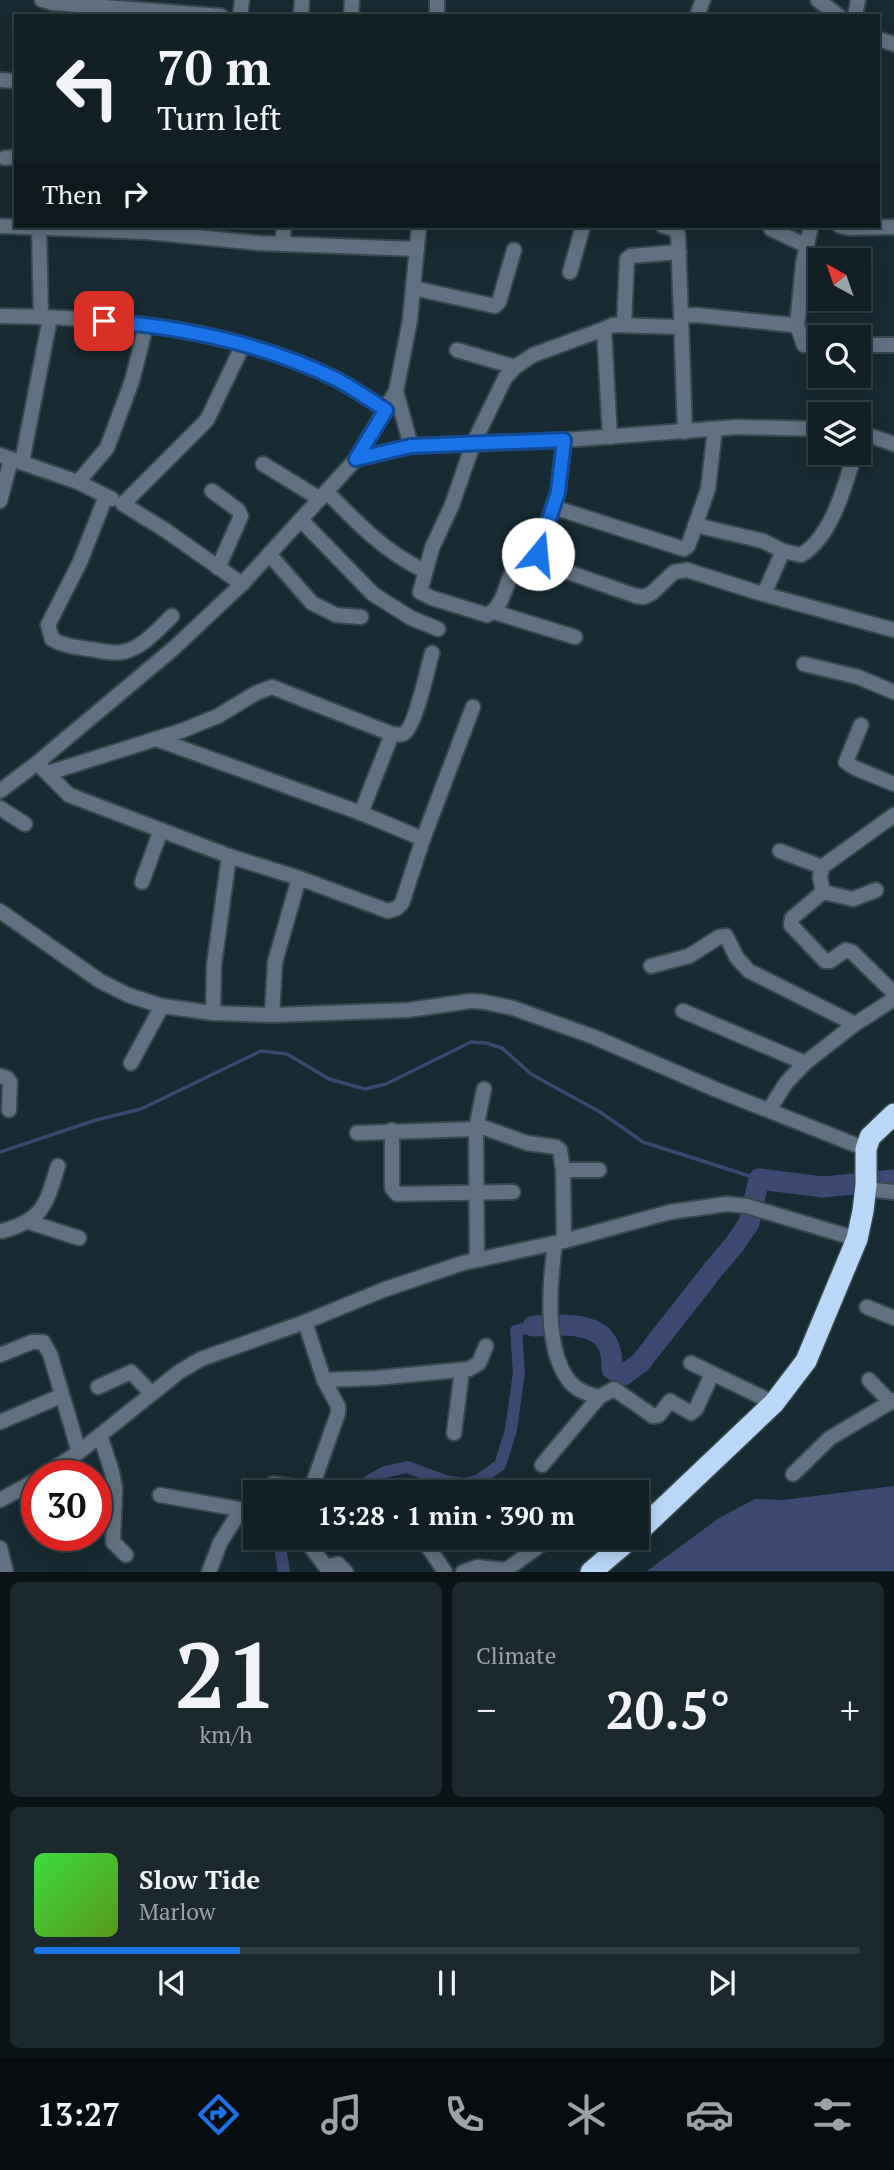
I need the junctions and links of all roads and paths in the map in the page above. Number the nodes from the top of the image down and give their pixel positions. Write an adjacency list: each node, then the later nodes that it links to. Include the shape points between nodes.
1 (818, 0): 6 (street)
2 (112, 4): 3 (street); 4 (street)
3 (142, 5): 5 (street)
4 (49, 6)
5 (197, 11)
6 (836, 14)
7 (894, 227): 14 (street)
8 (39, 228): 16 (street); 24 (street)
9 (284, 228): 16 (street)
10 (419, 228): 18 (street)
11 (582, 228): 21 (street)
12 (671, 228): 20 (street, via 678,234)
13 (811, 228): 17 (street)
14 (865, 228)
15 (771, 229): 17 (street)
16 (282, 244): 18 (street)
17 (807, 246): 28 (street)
18 (416, 249): 22 (street)
19 (514, 250): 22 (street, via 495,306)
20 (679, 252): 25 (street); 26 (street, via 627,259)
21 (570, 272)
22 (413, 288): 36 (street)
23 (0, 316): 24 (street)
24 (45, 317): 27 (street); 47 (street)
25 (681, 321): 26 (street); 28 (street, via 696,315); 40 (street)
26 (624, 325): 29 (street)
27 (146, 326): 30 (street, via 201,333); 51 (street, via 107,448)
28 (797, 326): 31 (street)
29 (604, 329): 35 (street, via 533,355); 41 (street)
30 (243, 345): 37 (street, via 336,380); 56 (street, via 207,420)
31 (808, 345)
32 (871, 345): 33 (street)
33 (894, 345)
34 (457, 350): 35 (street)
35 (515, 367): 45 (street)
36 (396, 391): 37 (street); 46 (street)
37 (386, 410): 48 (street)
38 (715, 429): 39 (street); 40 (street); 59 (street, via 708,489)
39 (808, 429)
40 (685, 432): 41 (street)
41 (610, 437): 43 (street)
42 (871, 438): 44 (street)
43 (564, 440): 45 (street); 57 (street)
44 (894, 443)
45 (472, 444): 46 (street); 64 (street)
46 (411, 446): 48 (street)
47 (11, 459): 51 (street); 55 (street)
48 (356, 459): 53 (street)
49 (263, 464): 53 (street)
50 (851, 465): 60 (street, via 841,496 810,549 801,555)
51 (78, 482): 54 (street)
52 (212, 491): 63 (street, via 241,516)
53 (324, 495): 58 (street); 64 (street, via 405,562)
54 (106, 496): 56 (street); 68 (street, via 48,625 52,639 121,653 133,649)
55 (0, 500)
56 (123, 504): 63 (street)
57 (554, 507): 59 (street, via 680,549 688,546); 62 (street, via 541,538)
58 (301, 520): 61 (street); 70 (street, via 373,594)
59 (695, 525): 60 (street, via 763,541)
60 (783, 551): 66 (street)
61 (269, 554): 65 (street); 69 (street, via 312,603 336,615)
62 (539, 559): 66 (street, via 636,596 652,593 679,570); 67 (street, via 527,556 517,564)
63 (218, 568): 65 (street)
64 (425, 571): 67 (street, via 419,589 423,595 485,615)
65 (242, 584): 80 (street)
66 (764, 594): 71 (street)
67 (494, 612): 72 (street)
68 (172, 616)
69 (362, 617)
70 (438, 629)
71 (894, 630)
72 (575, 637)
73 (432, 653): 78 (street, via 408,730)
74 (804, 664): 75 (street, via 858,677)
75 (894, 692)
76 (473, 708): 88 (street)
77 (861, 725): 81 (street, via 846,762)
78 (392, 734): 79 (street, via 272,687 218,716); 84 (street)
79 (156, 739): 80 (street); 84 (street)
80 (43, 768): 82 (street); 87 (street, via 69,795)
81 (894, 783)
82 (0, 791)
83 (0, 808): 86 (street)
84 (361, 813): 88 (street)
85 (894, 815): 91 (street)
86 (25, 824)
87 (160, 830): 90 (street); 93 (street)
88 (423, 839): 92 (street, via 402,902 388,911)
89 (780, 851): 91 (street)
90 (229, 856): 92 (street); 101 (street, via 214,965)
91 (822, 867): 95 (street)
92 (299, 878): 102 (street, via 275,962)
93 (142, 882)
94 (876, 890): 95 (street, via 853,899)
95 (823, 892): 98 (street, via 792,918 791,925 825,961 846,950 852,952)
96 (0, 911): 99 (street, via 100,981)
97 (651, 966): 103 (street, via 689,956 726,936 749,971)
98 (894, 996): 103 (street)
99 (162, 1006): 101 (street); 104 (street)
100 (683, 1011): 105 (street)
101 (213, 1013): 102 (street)
102 (272, 1015): 109 (street, via 484,1002 594,1037)
103 (855, 1024): 105 (street)
104 (131, 1063)
105 (805, 1063): 109 (street)
106 (0, 1076): 108 (street, via 10,1082)
107 (484, 1090): 111 (street)
108 (9, 1110)
109 (769, 1110): 117 (street)
110 (894, 1114): 117 (highway, via 870,1137)
111 (477, 1127): 112 (street); 115 (street, via 556,1147); 120 (street)
112 (392, 1130): 113 (street); 120 (street, via 393,1192)
113 (357, 1133)
114 (58, 1166): 121 (street, via 48,1196)
115 (563, 1170): 116 (street); 125 (street)
116 (600, 1170)
117 (866, 1173): 119 (street); 124 (highway)
118 (513, 1192): 120 (street)
119 (894, 1192)
120 (477, 1194): 126 (street)
121 (29, 1222): 122 (street); 123 (street)
122 (1, 1236)
123 (79, 1238)
124 (856, 1238): 125 (street, via 754,1208 709,1205); 142 (highway, via 806,1361)
125 (559, 1242): 126 (street); 140 (street, via 550,1301 558,1356 569,1380 579,1390)
126 (477, 1259): 129 (street)
127 (867, 1307): 128 (street)
128 (894, 1318)
129 (304, 1322): 135 (street); 138 (street, via 201,1359)
130 (486, 1346): 133 (street, via 479,1363)
131 (0, 1355): 139 (street, via 43,1342)
132 (691, 1363): 134 (street)
133 (462, 1370): 135 (street); 144 (street)
134 (712, 1374): 140 (street, via 691,1413 670,1401 653,1416 614,1389); 142 (street)
135 (324, 1380): 150 (street, via 338,1413)
136 (869, 1380): 141 (street)
137 (99, 1387): 138 (street, via 131,1371)
138 (151, 1393): 145 (street)
139 (61, 1396): 143 (street); 146 (street)
140 (599, 1397): 148 (street)
141 (892, 1401): 149 (street, via 830,1438)
142 (774, 1403): 159 (highway)
143 (0, 1422)
144 (454, 1433)
145 (100, 1435): 146 (street); 154 (street, via 112,1472)
146 (79, 1452): 147 (street)
147 (67, 1460)
148 (542, 1465)
149 (793, 1474)
150 (316, 1480)
151 (21, 1489): 153 (street)
152 (160, 1495): 156 (street)
153 (0, 1500)
154 (115, 1504): 155 (street); 166 (street, via 113,1542)
155 (112, 1505)
156 (240, 1511): 157 (street); 168 (street)
157 (243, 1511)
158 (649, 1511): 159 (street)
159 (654, 1517): 160 (highway)
160 (649, 1522)
161 (0, 1548): 167 (street)
162 (313, 1550): 169 (street, via 326,1567 338,1564)
163 (430, 1550): 170 (street)
164 (534, 1550): 171 (street, via 506,1570 477,1567)
165 (617, 1550): 172 (highway)
166 (126, 1555)
167 (6, 1572)
168 (209, 1572)
169 (345, 1572)
170 (445, 1572)
171 (463, 1572)
172 (591, 1572)

